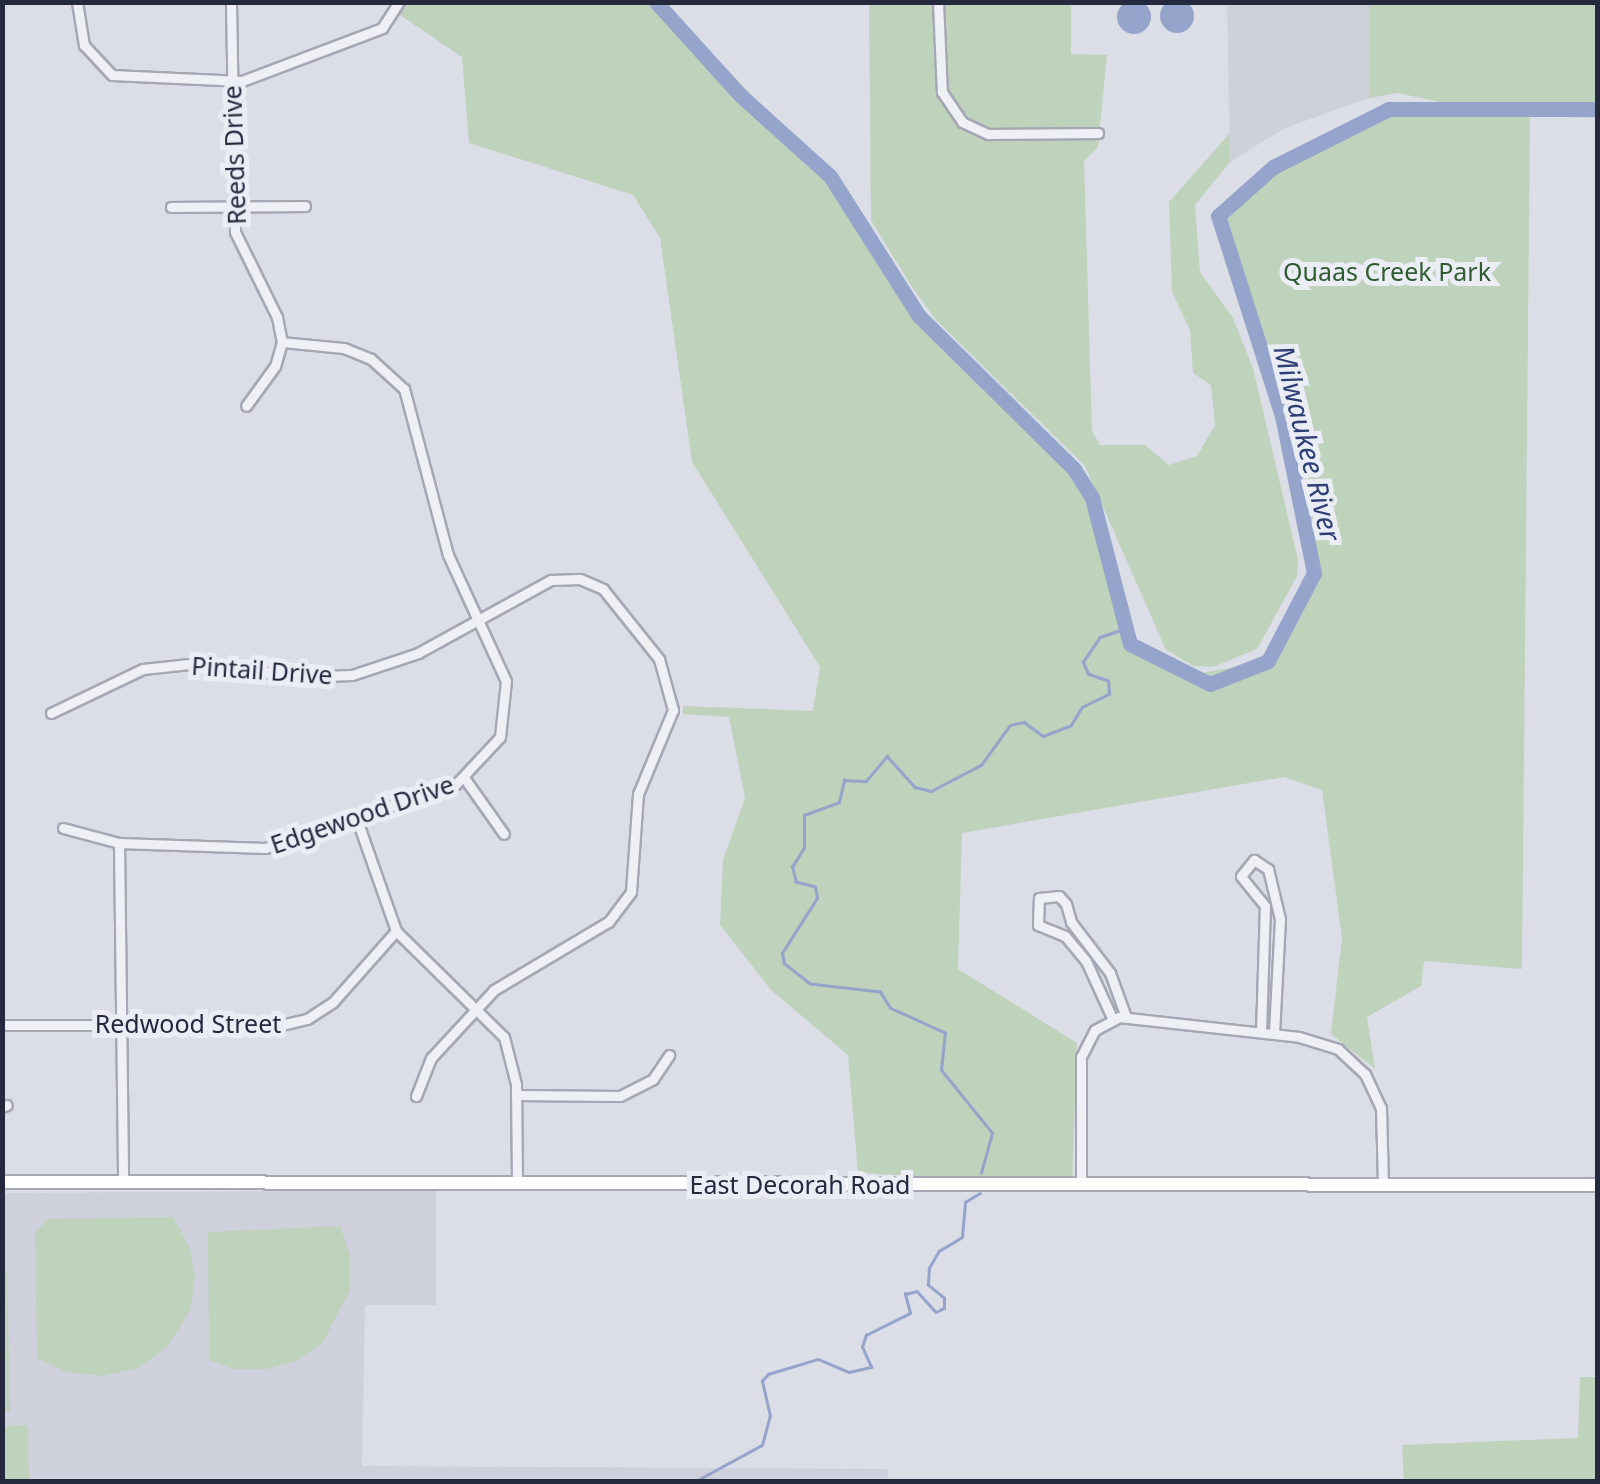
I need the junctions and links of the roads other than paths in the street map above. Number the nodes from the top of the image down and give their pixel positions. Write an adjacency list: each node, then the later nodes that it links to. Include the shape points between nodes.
1 (77, 2): 5 (street, via 84,46 102,70 131,78)
2 (231, 2): 5 (street, Reeds Drive)
3 (399, 2): 5 (street, via 382,28 264,78)
4 (938, 2): 6 (street, via 942,92 962,122 988,134)
5 (232, 81): 9 (street, Reeds Drive)
6 (1098, 133)
7 (305, 206): 9 (street)
8 (171, 207): 9 (street)
9 (232, 207): 10 (street, Reeds Drive, via 241,250 277,316)
10 (282, 342): 11 (street, via 276,366); 12 (street, Edgewood Drive, via 344,348 371,360 404,390 448,555)
11 (246, 406)
12 (479, 620): 13 (street, Pintail Drive, via 418,653 352,675 296,677 199,662 142,669); 14 (street, Edgewood Drive, via 506,682 507,704 500,737); 20 (street, Pintail Drive, via 552,580 580,579 603,589 659,659 670,686 666,735 638,794 631,892 608,922 518,972)
13 (51, 713)
14 (466, 779): 15 (street, Edgewood Drive); 17 (street)
15 (357, 820): 18 (street, Edgewood Drive, via 233,852); 19 (street)
16 (63, 828): 18 (street, Edgewood Drive)
17 (504, 834)
18 (120, 843): 23 (street)
19 (396, 931): 20 (street); 23 (street, Redwood Street, via 333,1002 307,1019)
20 (476, 1008): 28 (street, via 504,1037); 29 (street, via 431,1058)
21 (1126, 1017): 22 (street); 22 (street, via 1110,972 1071,922 1066,904 1059,896 1039,898 1038,925 1065,936 1086,961); 25 (street)
22 (1112, 1020): 34 (street, via 1095,1030 1081,1057)
23 (124, 1024): 24 (street, Redwood Street); 31 (street)
24 (2, 1025)
25 (1261, 1032): 26 (street); 26 (street, via 1265,906 1240,876 1254,860 1268,869 1280,918)
26 (1274, 1034): 32 (street, via 1338,1050 1366,1074 1382,1108)
27 (670, 1055): 28 (street, via 653,1080 620,1096)
28 (516, 1095): 33 (street)
29 (416, 1096)
30 (2, 1182): 31 (street, East Decorah Road)
31 (123, 1182): 33 (street, East Decorah Road)
32 (1383, 1182): 34 (street, East Decorah Road); 35 (street, East Decorah Road)
33 (517, 1183): 34 (street, East Decorah Road)
34 (1081, 1184)
35 (1598, 1185)

